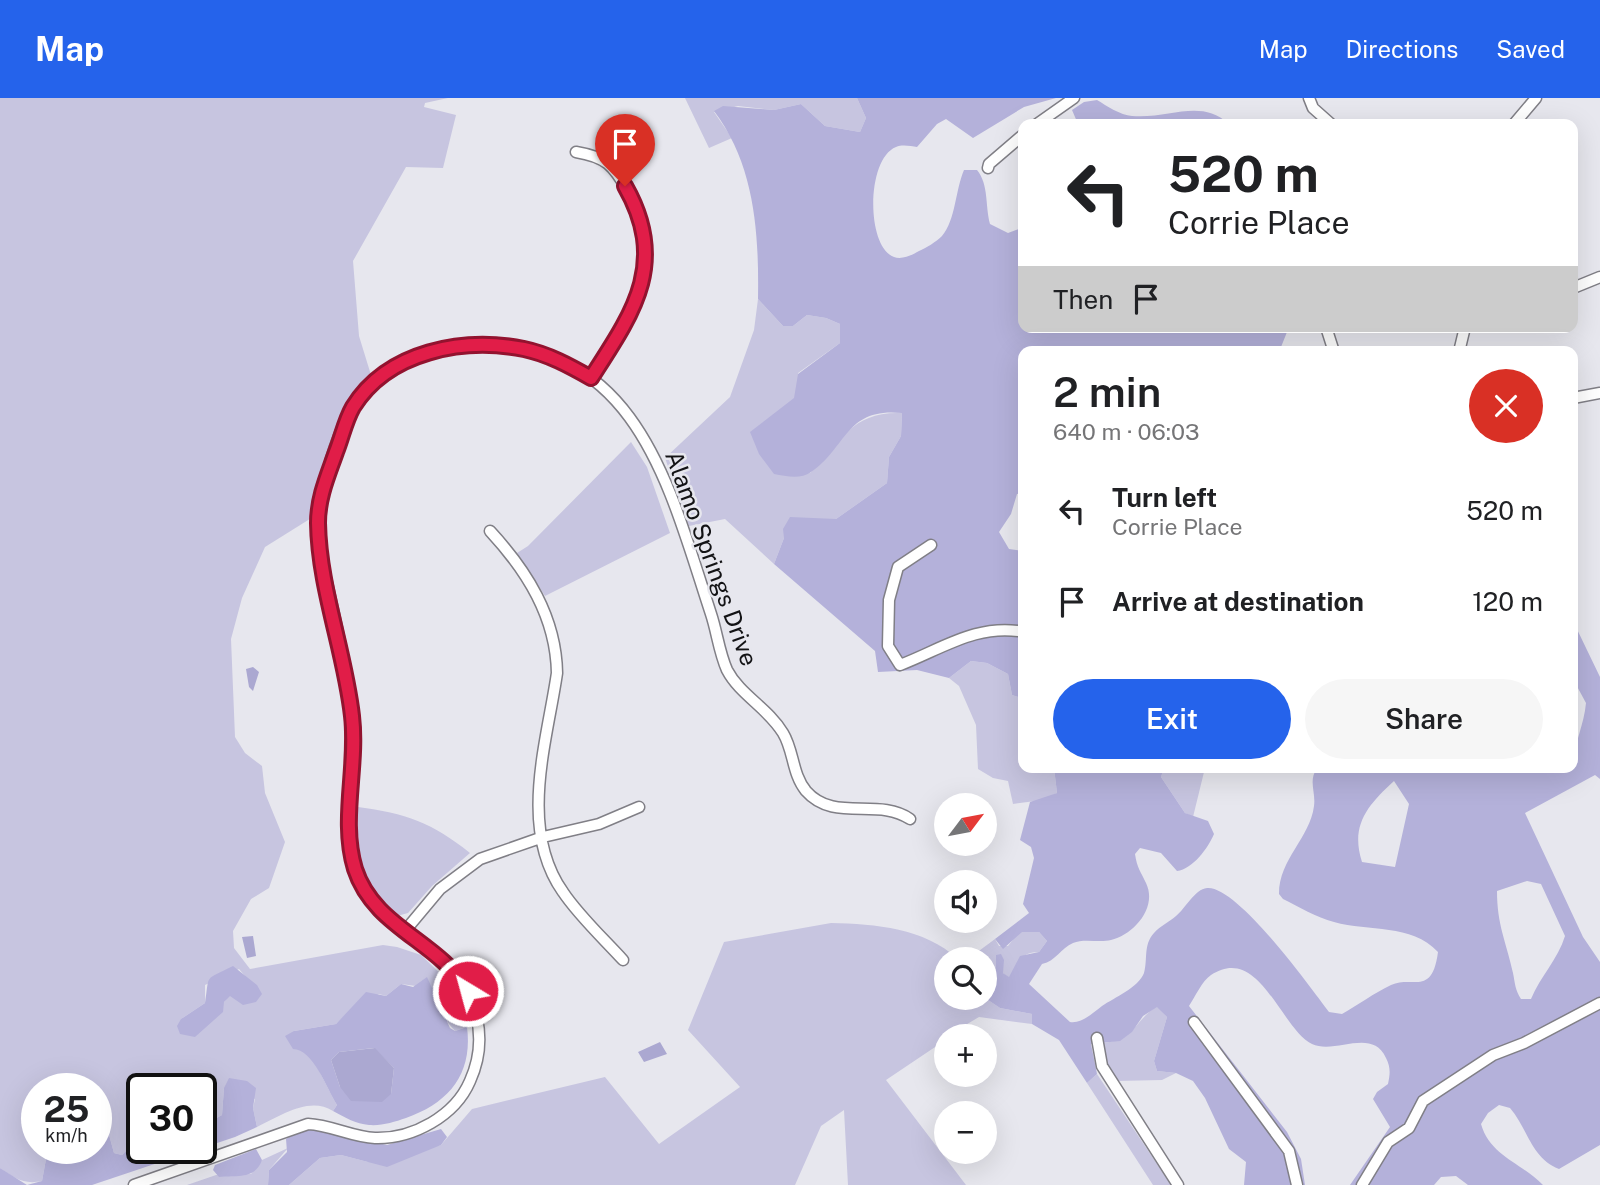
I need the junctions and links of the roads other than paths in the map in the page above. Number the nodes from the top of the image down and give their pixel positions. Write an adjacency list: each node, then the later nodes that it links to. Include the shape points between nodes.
1 (1074, 98): 4 (street)
2 (1308, 98): 5 (street)
3 (1536, 98): 6 (street)
4 (1044, 119)
5 (1326, 119)
6 (1518, 119)
7 (1018, 140): 9 (street)
8 (576, 152): 12 (street, via 601,157 625,186 640,217 646,254 635,307)
9 (988, 168)
10 (1600, 277): 11 (street)
11 (1578, 286)
12 (591, 378): 19 (street, Alamo Springs Drive, via 622,406 645,436 679,522 727,669 783,734 805,790 834,808 890,810); 21 (street, Alamo Springs Drive, via 548,356 502,346 458,346 410,358 386,372 354,405 324,485 319,508 320,550 353,732 351,849 370,900)
13 (1600, 393): 14 (street)
14 (1578, 397)
15 (490, 531): 20 (street, via 533,586 550,623 556,657 537,794)
16 (931, 545): 17 (street, via 898,567 889,600 888,646 900,665 957,640 1001,628)
17 (1018, 631)
18 (639, 807): 20 (street, via 600,824)
19 (910, 819)
20 (543, 837): 21 (street, via 466,867 440,889); 22 (street, via 563,893)
21 (404, 932): 26 (street, Alamo Springs Drive, via 453,970 468,991 478,1020 475,1071 467,1090 448,1113 404,1133 376,1138 308,1124)
22 (623, 960)
23 (1600, 1003): 29 (street, via 1493,1055 1423,1101 1409,1128 1388,1142)
24 (1194, 1021): 28 (street, via 1289,1151)
25 (1097, 1038): 27 (street, via 1101,1066)
26 (134, 1185)
27 (1178, 1185)
28 (1297, 1185)
29 (1362, 1185)

